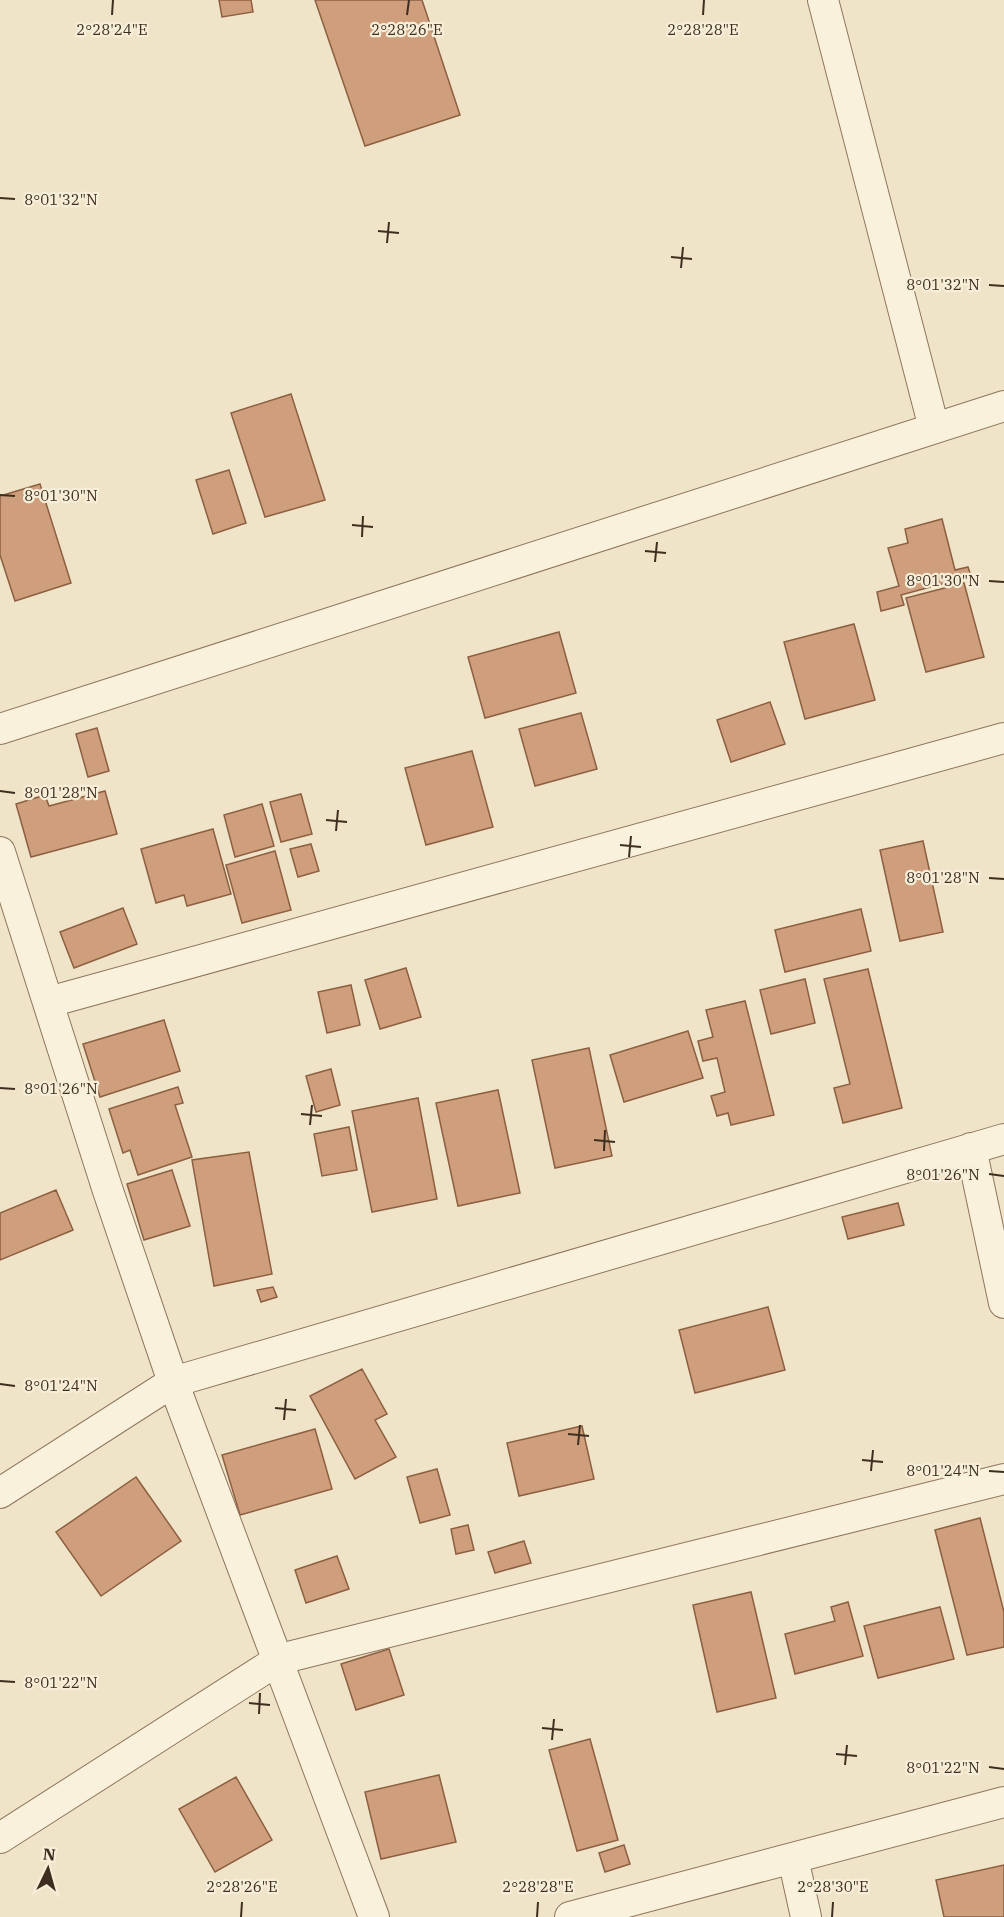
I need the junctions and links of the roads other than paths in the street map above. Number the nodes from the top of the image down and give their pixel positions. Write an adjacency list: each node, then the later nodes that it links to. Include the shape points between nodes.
1 (823, 0): 3 (street)
2 (1004, 406): 3 (street)
3 (934, 428): 4 (street)
4 (0, 729)
5 (1004, 738): 7 (street)
6 (0, 852): 7 (street)
7 (49, 1002): 11 (street)
8 (1004, 1139): 9 (street)
9 (971, 1148): 10 (street); 11 (street)
10 (1004, 1303)
11 (173, 1382): 13 (street); 14 (street)
12 (1004, 1479): 14 (street)
13 (0, 1493)
14 (279, 1659): 16 (street); 18 (street)
15 (1004, 1802): 17 (street)
16 (0, 1838)
17 (793, 1858): 19 (street); 20 (street)
18 (374, 1917)
19 (570, 1917)
20 (806, 1917)

